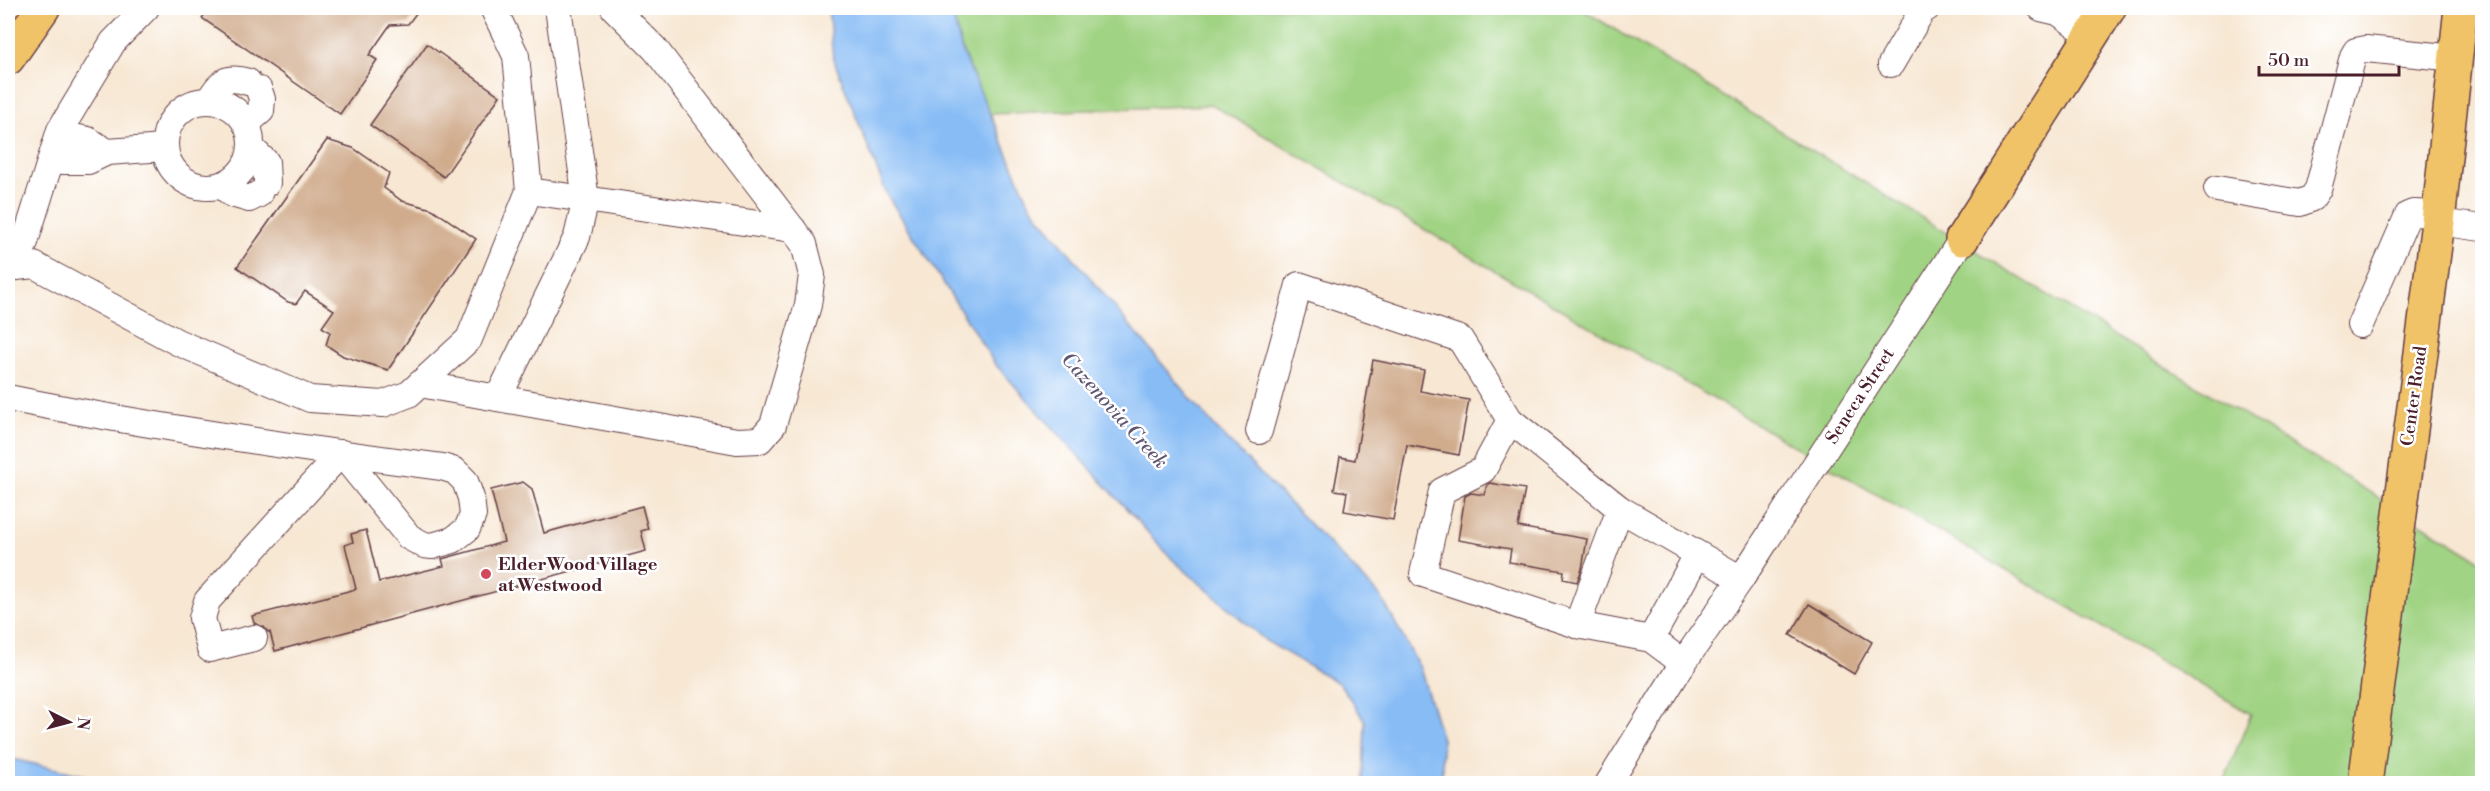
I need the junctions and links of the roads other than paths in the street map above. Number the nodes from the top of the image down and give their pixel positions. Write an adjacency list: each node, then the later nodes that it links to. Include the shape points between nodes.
1 (43, 8): 11 (main road)
2 (146, 8): 15 (street, via 113,42)
3 (493, 8): 22 (street, via 516,56)
4 (558, 8): 23 (street)
5 (614, 8): 26 (street, via 655,49)
6 (1927, 8): 13 (street)
7 (2041, 8): 10 (street, via 2058,12)
8 (2109, 8): 10 (main road, Seneca Street)
9 (2461, 8): 12 (main road, Center Road)
10 (2091, 36): 27 (main road, Seneca Street)
11 (8, 58)
12 (2456, 58): 21 (street, via 2356,51 2318,189 2312,198 2300,203); 24 (main road, Center Road)
13 (1891, 64)
14 (209, 100): 16 (street, via 235,110); 16 (street, via 220,83 234,78 253,86 262,99 261,111); 17 (street, via 188,106 172,120)
15 (59, 134): 18 (street, via 88,140); 19 (street)
16 (249, 136): 20 (street, via 248,162 240,174); 20 (street, via 266,162 263,188 249,199 232,194)
17 (165, 148): 18 (street); 20 (street, via 172,168 187,183 200,187)
18 (107, 152): 19 (street, via 88,161)
19 (51, 161): 28 (street)
20 (221, 185)
21 (2217, 189)
22 (529, 191): 23 (street); 31 (street, via 469,339)
23 (586, 199): 26 (street); 33 (street, via 577,237)
24 (2438, 218): 25 (street); 30 (street, via 2408,215); 45 (main road, Center Road)
25 (2482, 228)
26 (793, 229): 33 (street, via 804,244 812,275 808,305 774,425 760,440 737,441)
27 (1962, 239): 39 (street, Seneca Street)
28 (22, 252): 29 (street); 31 (street, via 177,342 310,399 383,404 409,394)
29 (8, 268)
30 (2360, 325)
31 (420, 384): 33 (street)
32 (8, 398): 36 (street)
33 (498, 398)
34 (1510, 420): 35 (street, via 1460,339 1299,285); 37 (street); 40 (street, via 1484,470 1442,491 1424,574)
35 (1259, 431)
36 (341, 453): 36 (street, via 409,537 432,546 453,540 467,529 473,515 471,498 465,481 455,471); 41 (street, via 207,601 202,618 210,649)
37 (1620, 509): 38 (street); 40 (street)
38 (1697, 555): 39 (street); 42 (street)
39 (1742, 579): 43 (street, Seneca Street)
40 (1577, 625): 42 (street)
41 (254, 638)
42 (1651, 639): 43 (street)
43 (1683, 663): 44 (street, Seneca Street)
44 (1608, 783)
45 (2365, 783)

